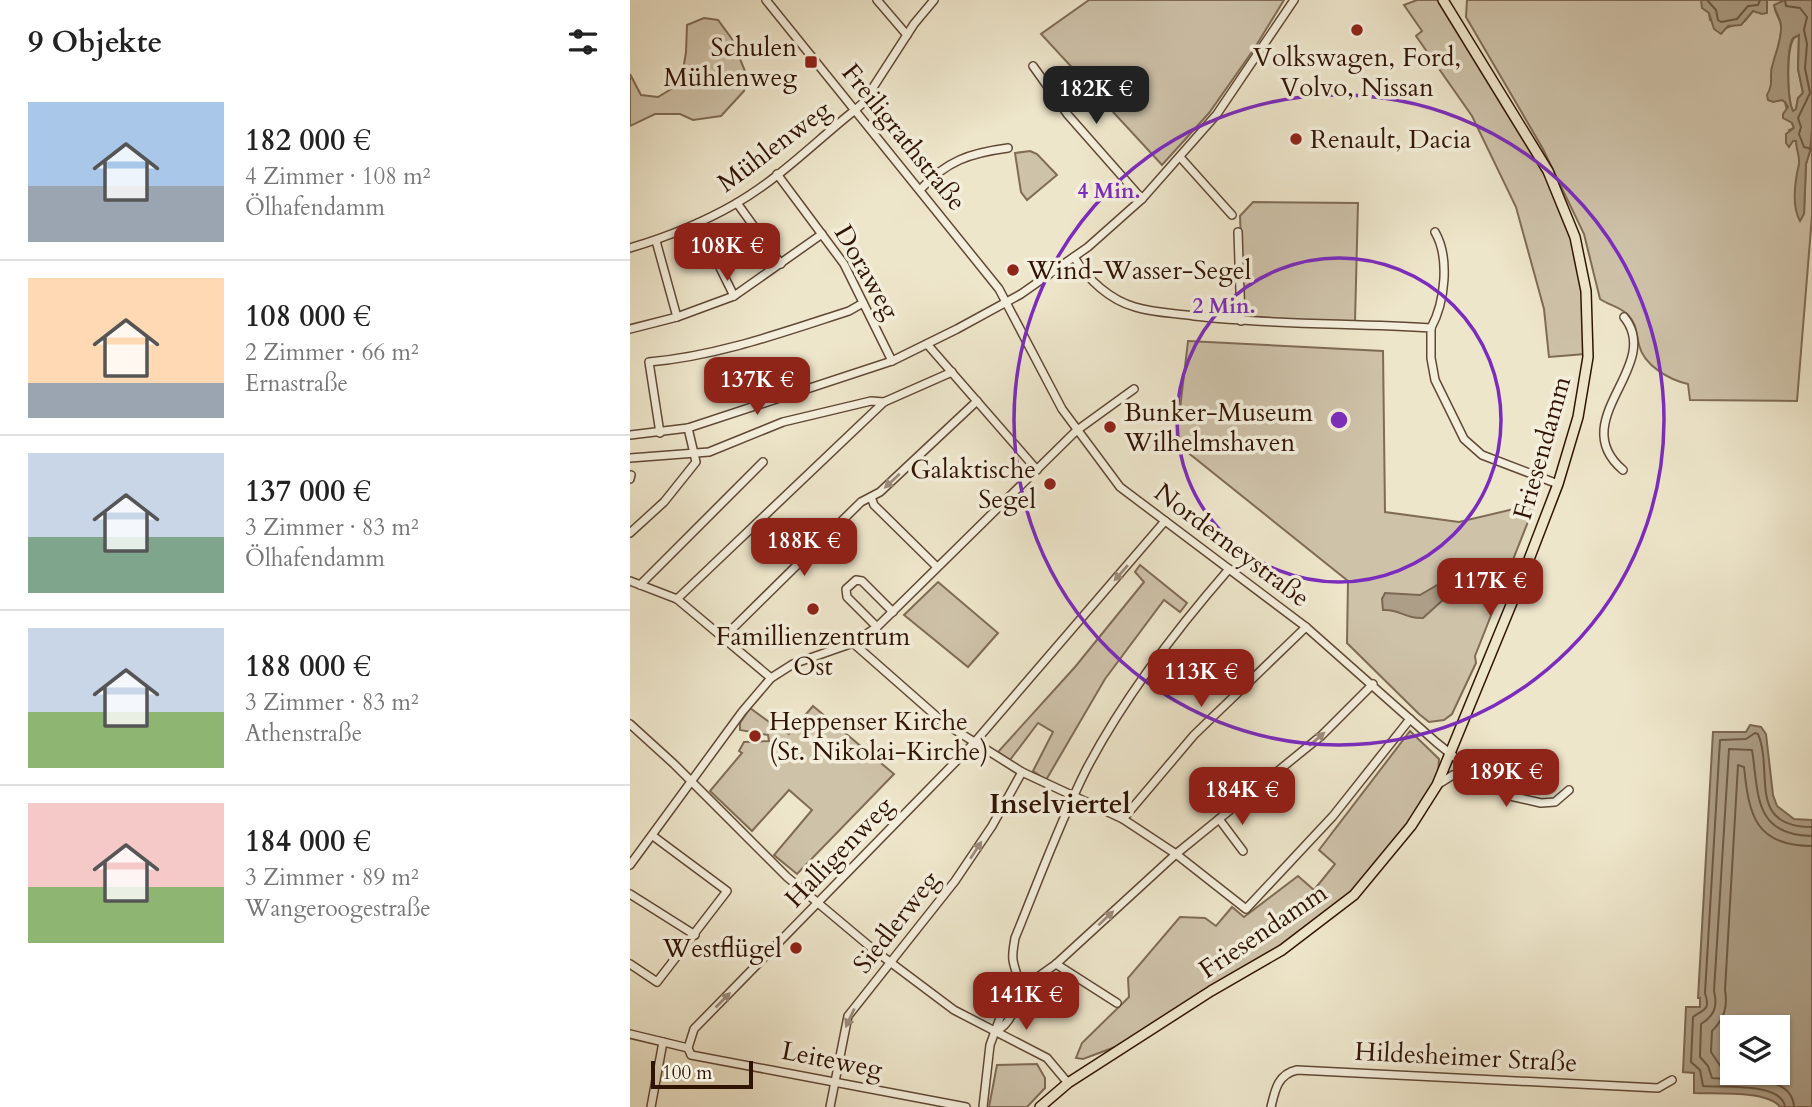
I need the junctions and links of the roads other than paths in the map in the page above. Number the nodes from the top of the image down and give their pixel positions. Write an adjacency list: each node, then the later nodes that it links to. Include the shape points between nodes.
1 (766, 0): 8 (street, Freiligrathstraße)
2 (877, 0): 6 (street)
3 (934, 0): 6 (street, Mühlenweg)
4 (1294, 0): 10 (street, via 1217,114)
5 (1443, 0): 47 (main road, Friesendamm, via 1548,171 1575,237 1586,291 1587,368)
6 (907, 35): 8 (street, Mühlenweg)
7 (1033, 66): 13 (street, via 1068,115)
8 (855, 110): 11 (street, Mühlenweg); 12 (street, Freiligrathstraße)
9 (1008, 148): 12 (street, via 979,151 949,163)
10 (1180, 157): 13 (street); 15 (street)
11 (777, 174): 14 (street, Mühlenweg); 19 (street, Doraweg)
12 (920, 190): 25 (street, Freiligrathstraße)
13 (1142, 199): 22 (street)
14 (737, 203): 16 (street, Mühlenweg); 23 (street)
15 (1232, 215)
16 (698, 223): 20 (street, Mühlenweg); 24 (street)
17 (1238, 232): 29 (street)
18 (1435, 232): 30 (street, via 1443,248 1443,279)
19 (822, 234): 23 (street); 26 (street, Doraweg, via 844,264)
20 (656, 241): 21 (street, Mühlenweg); 27 (street)
21 (630, 248)
22 (1074, 257): 25 (street); 29 (street, via 1096,285 1134,307)
23 (781, 264): 24 (street)
24 (734, 296): 27 (street)
25 (1007, 302): 32 (street); 39 (street, Norderneystraße)
26 (863, 303): 33 (street, Doraweg); 40 (street, via 736,346 686,359 649,362)
27 (677, 317): 31 (street)
28 (1624, 317): 46 (street, via 1632,330 1633,352 1607,410 1604,428 1610,456)
29 (1241, 321): 30 (street)
30 (1431, 328): 47 (street, via 1435,380 1464,439 1482,455)
31 (630, 329)
32 (928, 344): 33 (street); 34 (street)
33 (892, 360): 38 (street)
34 (952, 372): 36 (street); 37 (street)
35 (1134, 389): 39 (street)
36 (977, 401): 45 (street); 48 (street, one-way to 48)
37 (884, 402): 42 (street, via 871,401 783,422 709,452); 55 (street)
38 (688, 428): 40 (street); 42 (street)
39 (1076, 431): 45 (street); 49 (street, Norderneystraße, via 1120,487)
40 (660, 433): 41 (street)
41 (630, 435)
42 (695, 453): 43 (street); 50 (street, via 696,462 664,502)
43 (630, 458)
44 (763, 462): 54 (street)
45 (1037, 470): 51 (street)
46 (1623, 470)
47 (1558, 484): 66 (main road, Friesendamm)
48 (871, 497): 51 (street); 59 (street)
49 (1165, 522): 52 (street, Norderneystraße); 65 (street, Halligenweg, one-way to 65)
50 (630, 533)
51 (937, 567): 56 (street)
52 (1229, 569): 57 (street, Norderneystraße); 72 (street, via 1153,662 1104,738)
53 (630, 581): 54 (street)
54 (640, 585): 55 (street)
55 (677, 599): 59 (street)
56 (892, 612): 58 (street); 58 (street, via 862,581 856,580 846,590 847,597)
57 (1306, 626): 62 (street, Norderneystraße); 73 (street, via 1194,735)
58 (877, 628): 60 (street)
59 (723, 638): 61 (street)
60 (853, 643): 61 (street, via 793,664); 65 (street, via 944,723)
61 (771, 678): 69 (street)
62 (1373, 684): 63 (street, Norderneystraße); 74 (street, one-way to 62, via 1321,736)
63 (1409, 719): 66 (street, Norderneystraße); 77 (street, via 1333,816 1246,909)
64 (630, 724): 69 (street)
65 (974, 743): 68 (street); 80 (street, Halligenweg)
66 (1450, 754): 67 (street, Norderneystraße); 70 (main road, Friesendamm)
67 (1471, 771): 70 (street); 71 (street, Norderneystraße, via 1499,791 1531,802 1555,802)
68 (1022, 772): 72 (street); 83 (street, Siedlerweg, one-way to 68, via 955,881)
69 (691, 782): 75 (street); 80 (street)
70 (1437, 785): 93 (main road, Friesendamm, via 1411,826 1354,895 1282,950)
71 (1569, 790)
72 (1074, 796): 73 (street); 85 (street, via 1015,938 1013,960)
73 (1123, 819): 77 (street)
74 (1219, 820): 76 (street); 77 (street)
75 (653, 836): 78 (street); 81 (street, via 727,891)
76 (1244, 851)
77 (1176, 855): 84 (street, one-way to 77)
78 (630, 864)
79 (630, 894): 81 (street)
80 (818, 904): 83 (street); 90 (street, Halligenweg, one-way to 80, via 694,1029)
81 (695, 935): 82 (street, via 657,982)
82 (630, 964)
83 (891, 964): 87 (street); 92 (street, Siedlerweg, one-way to 92, via 848,1016)
84 (1056, 964): 85 (street, via 1031,981); 86 (street)
85 (1019, 983): 87 (street, via 1007,1024)
86 (1117, 1003)
87 (993, 1032): 93 (street, via 1047,1058); 98 (street)
88 (630, 1034): 89 (street, Leiteweg)
89 (663, 1042): 90 (street, Leiteweg); 95 (street)
90 (689, 1051): 92 (street, Leiteweg)
91 (1672, 1080): 94 (street, Hildesheimer Straße, via 1658,1088 1297,1070 1279,1080)
92 (835, 1082): 96 (street, Siedlerweg); 97 (street, Leiteweg)
93 (1068, 1083): 99 (main road, Friesendamm)
94 (1272, 1103)
95 (651, 1107)
96 (830, 1107)
97 (966, 1107)
98 (984, 1107)
99 (1040, 1107)

